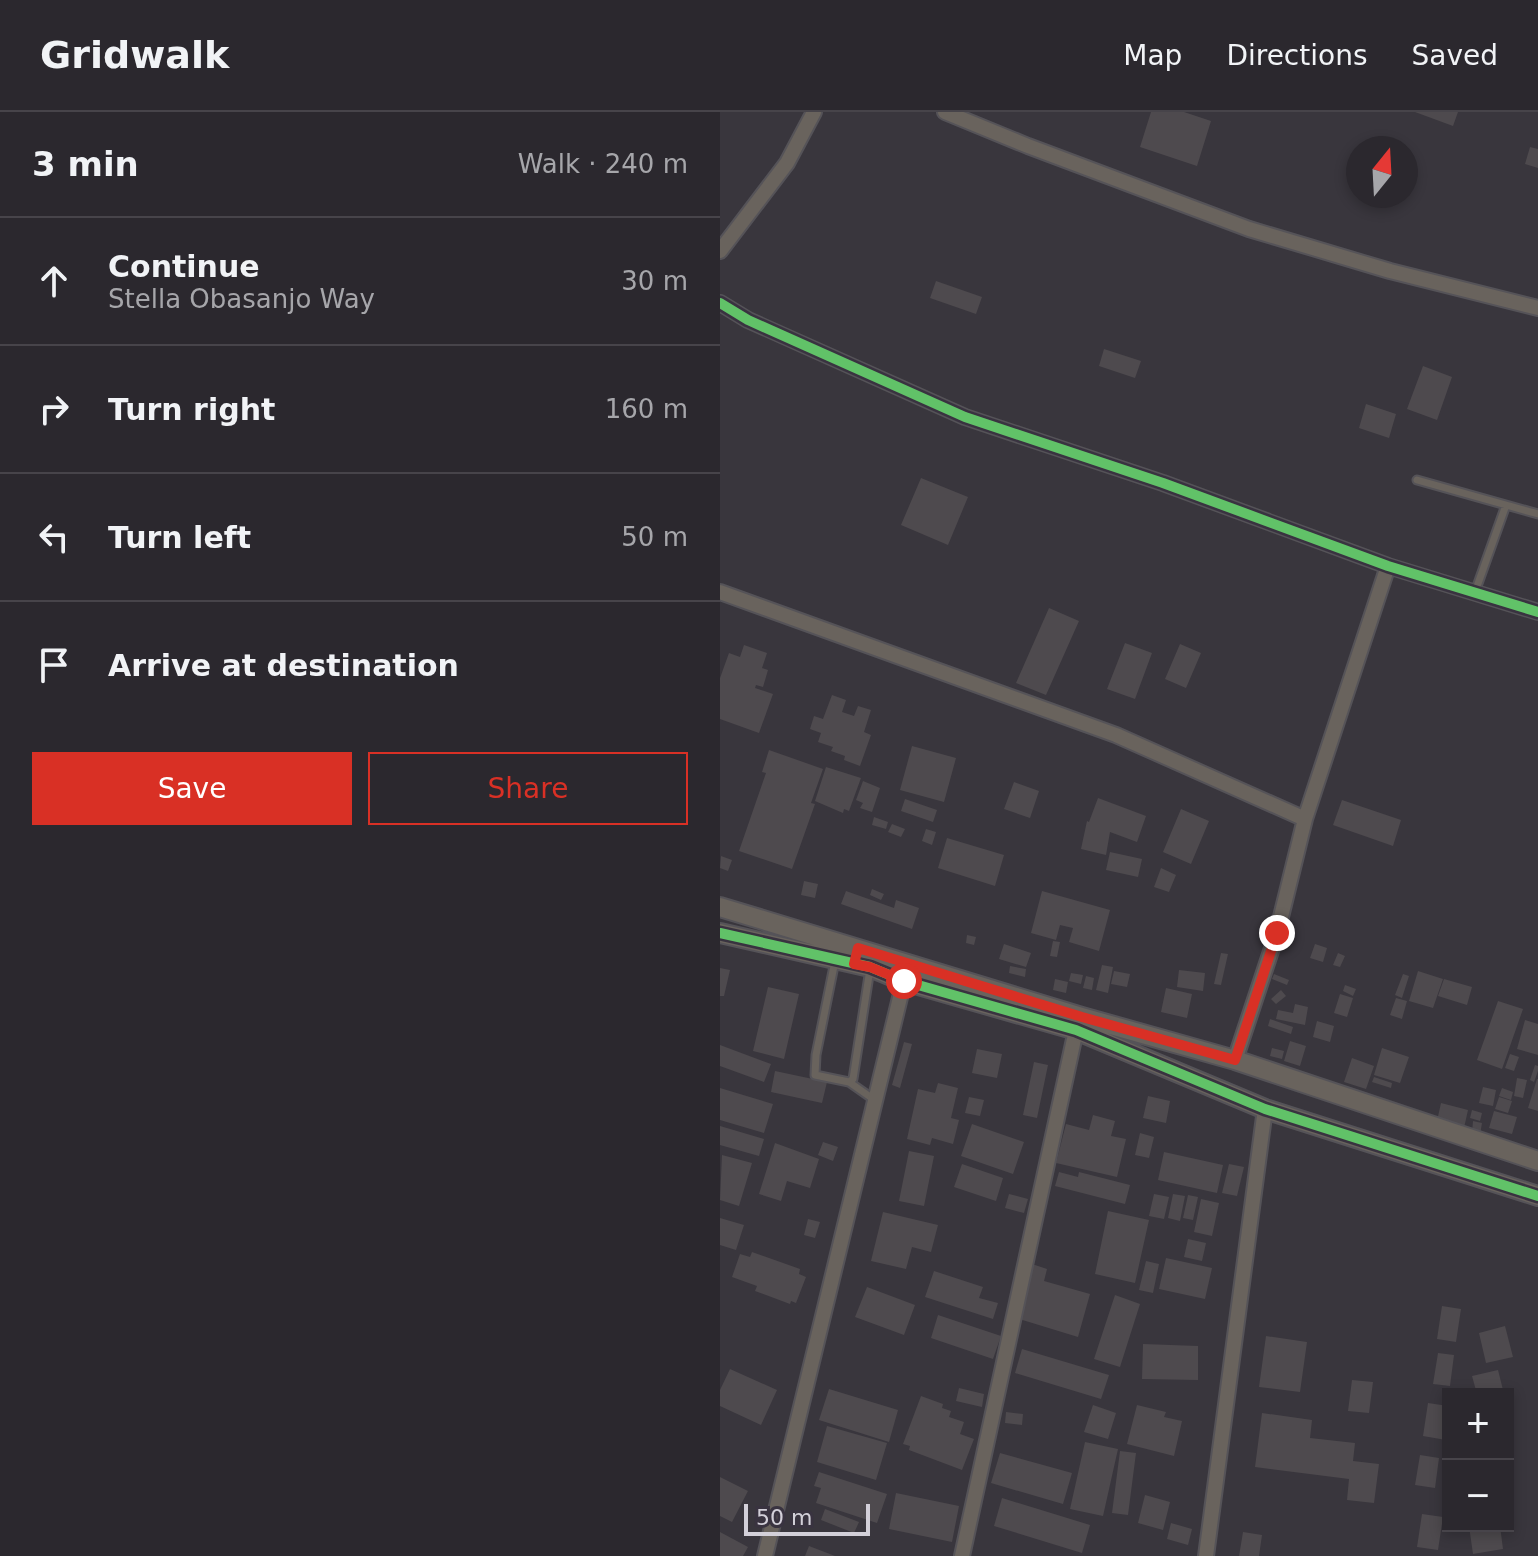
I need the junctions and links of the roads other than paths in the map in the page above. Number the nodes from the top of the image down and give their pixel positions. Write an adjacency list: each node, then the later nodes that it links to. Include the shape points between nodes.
1 (814, 112): 3 (street, via 787,163)
2 (945, 112): 5 (street, via 1249,229)
3 (720, 251)
4 (720, 303): 9 (street, via 965,417)
5 (1538, 308)
6 (1417, 480): 7 (lane)
7 (1506, 505): 8 (lane); 11 (lane)
8 (1538, 514)
9 (1388, 566): 11 (street); 13 (street)
10 (720, 592): 13 (street, via 1116,735)
11 (1474, 594): 12 (street)
12 (1538, 612)
13 (1305, 819): 19 (street, via 1277,933)
14 (720, 907): 16 (street)
15 (720, 933): 16 (street)
16 (854, 959): 17 (street); 19 (street); 20 (lane); 20 (lane, via 813,1068 815,1075)
17 (904, 981): 18 (street); 21 (street)
18 (1076, 1030): 22 (street); 26 (street)
19 (1235, 1060): 23 (street)
20 (849, 1082): 21 (lane)
21 (876, 1101): 25 (street)
22 (1265, 1109): 24 (street); 27 (street)
23 (1538, 1161)
24 (1538, 1196)
25 (765, 1556)
26 (962, 1556)
27 (1206, 1556)

